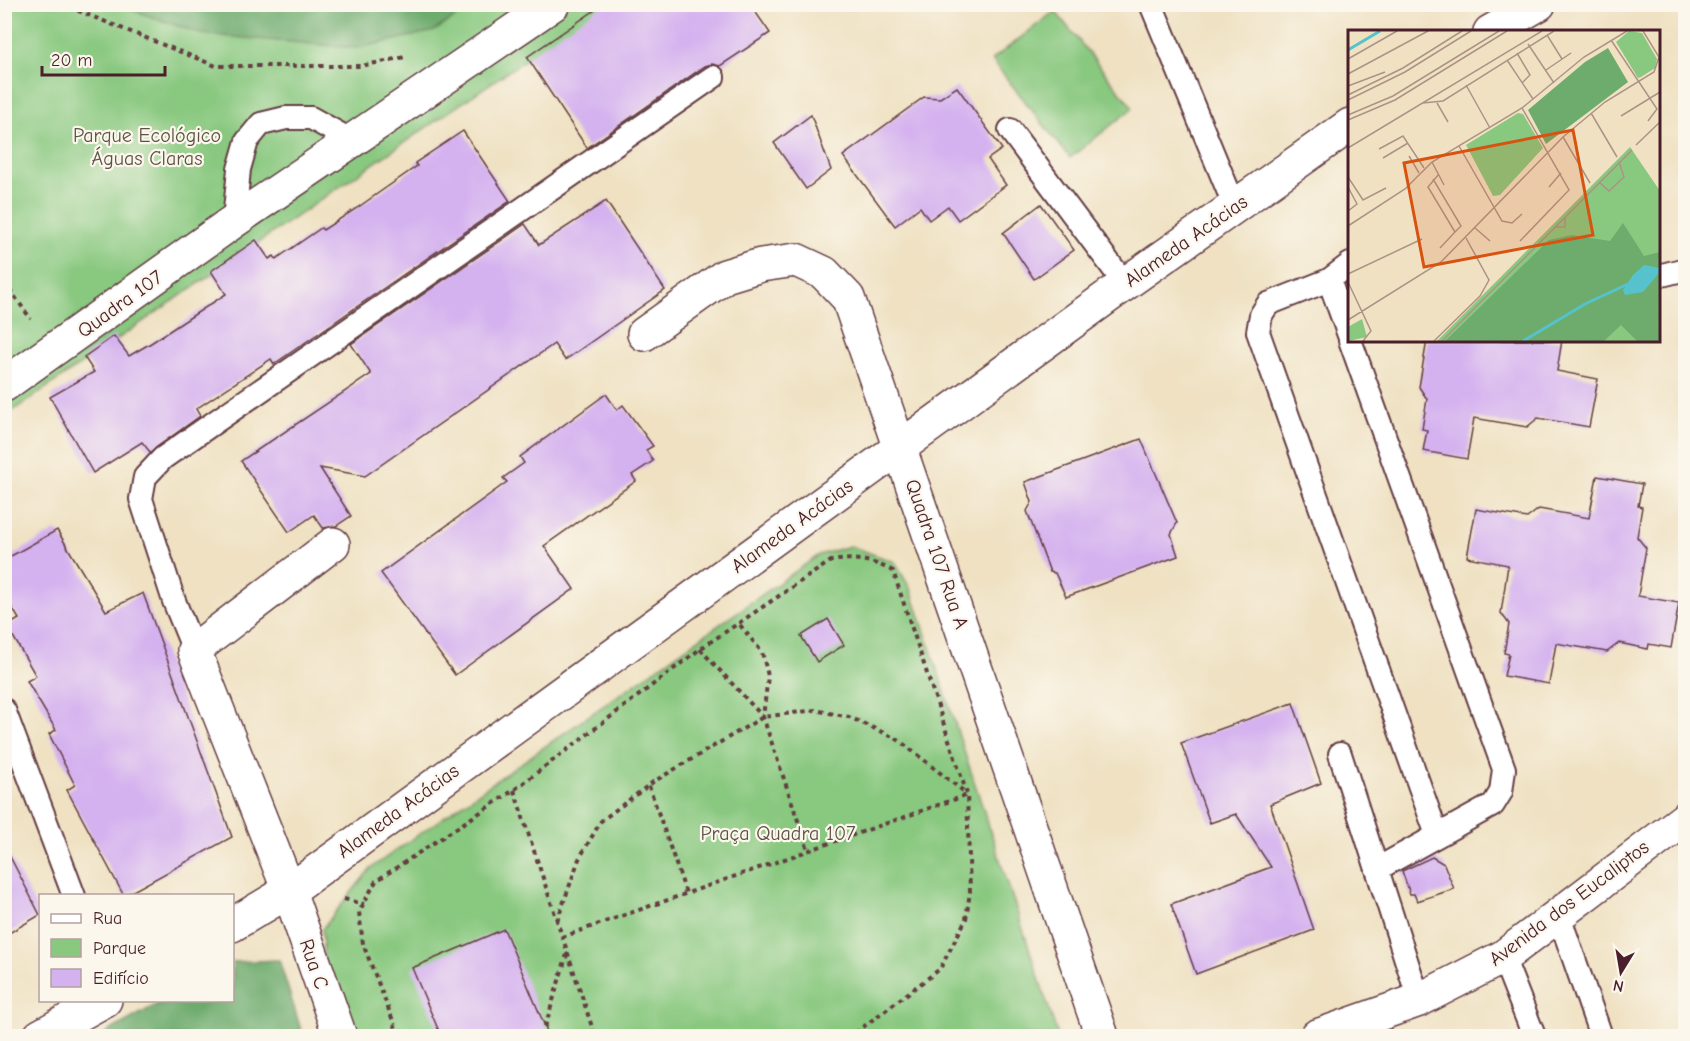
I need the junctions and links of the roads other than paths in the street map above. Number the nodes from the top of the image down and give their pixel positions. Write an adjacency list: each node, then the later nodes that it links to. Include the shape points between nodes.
1 (553, 4): 8 (street, Quadra 107)
2 (1151, 4): 9 (lane)
3 (1539, 4): 4 (street)
4 (1494, 30)
5 (713, 77): 22 (lane, via 173,451 145,477 141,499)
6 (1348, 125): 9 (street, Alameda Acácias)
7 (1010, 130): 15 (lane)
8 (352, 141): 10 (street, Quadra 107); 10 (lane, via 311,118 261,124 247,141 238,169)
9 (1235, 207): 15 (street, Alameda Acácias)
10 (234, 221): 19 (street, Quadra 107)
11 (1348, 266): 14 (lane)
12 (1686, 269): 13 (lane)
13 (1662, 275)
14 (1329, 280): 16 (lane); 26 (lane, via 1268,304 1258,332)
15 (1125, 284): 20 (street, Alameda Acácias)
16 (1348, 333)
17 (644, 334): 20 (street, Quadra 107 Rua A, via 725,276 796,260 824,273 848,298)
18 (1351, 342): 26 (lane, via 1504,769 1501,792 1493,805)
19 (4, 385)
20 (901, 447): 28 (street, Alameda Acácias); 37 (street, Quadra 107 Rua A)
21 (333, 544): 22 (street)
22 (194, 650): 28 (street, Rua C)
23 (4, 710): 29 (lane)
24 (1340, 754): 27 (lane)
25 (1686, 818): 30 (street, Avenida dos Eucaliptos)
26 (1437, 835): 27 (lane)
27 (1377, 868): 33 (lane)
28 (289, 891): 31 (street, Alameda Acácias); 36 (street, Rua C)
29 (73, 894)
30 (1559, 916): 32 (street, Avenida dos Eucaliptos); 40 (lane)
31 (234, 924)
32 (1503, 957): 33 (street, Avenida dos Eucaliptos); 39 (lane)
33 (1419, 1000): 38 (street, Avenida dos Eucaliptos)
34 (101, 1002): 35 (street)
35 (40, 1036)
36 (340, 1036)
37 (1102, 1036)
38 (1317, 1036)
39 (1534, 1036)
40 (1601, 1036)

